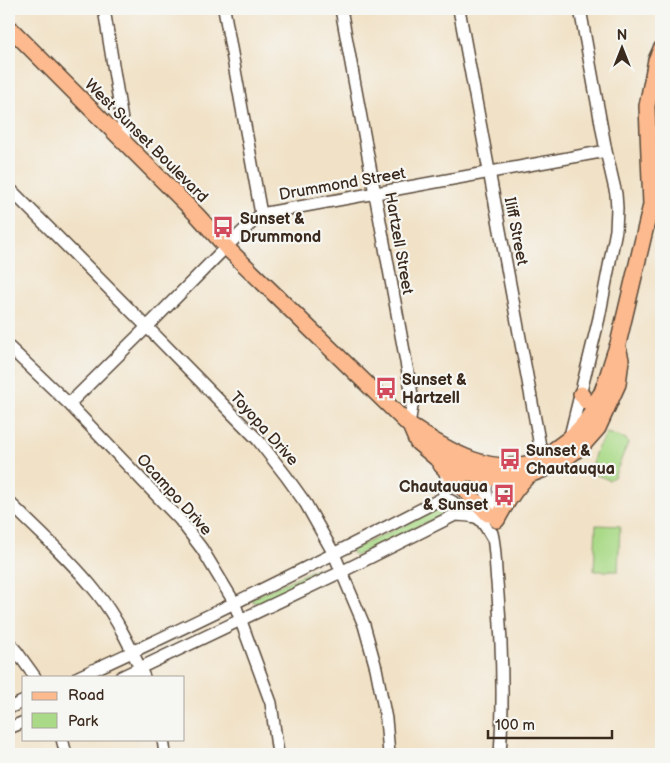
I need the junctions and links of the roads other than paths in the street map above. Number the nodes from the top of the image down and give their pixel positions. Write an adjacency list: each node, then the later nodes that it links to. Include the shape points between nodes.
1 (104, 9): 8 (street)
2 (224, 9): 13 (street)
3 (341, 9): 12 (street, Hartzell Street)
4 (459, 9): 10 (street, Iliff Street)
5 (580, 9): 9 (street)
6 (9, 27): 8 (main road, West Sunset Boulevard)
7 (661, 49): 16 (main road, West Sunset Boulevard, via 647,106 651,206)
8 (126, 145): 14 (main road, West Sunset Boulevard)
9 (606, 150): 10 (street, Drummond Street); 19 (street, via 616,194 616,230)
10 (489, 172): 12 (street, Drummond Street); 23 (street, Iliff Street)
11 (9, 188): 15 (street, Toyopa Drive)
12 (374, 194): 13 (street, Drummond Street); 21 (street, Hartzell Street, via 413,400)
13 (261, 214): 14 (street, Drummond Street)
14 (226, 246): 15 (street, Drummond Street); 21 (main road, West Sunset Boulevard)
15 (147, 327): 20 (street, Drummond Street); 32 (street, Toyopa Drive, via 258,440 306,504)
16 (618, 344): 18 (main road, West Sunset Boulevard); 26 (main road, West Sunset Boulevard, via 621,360 618,384 598,428 582,446 558,464)
17 (9, 347): 20 (street, Ocampo Drive)
18 (602, 392): 19 (main road, via 595,403 590,404); 22 (main road, West Sunset Boulevard, via 592,412)
19 (581, 394): 22 (street)
20 (69, 404): 34 (street, Ocampo Drive, via 180,520 202,548)
21 (409, 425): 24 (main road, West Sunset Boulevard, via 417,442); 25 (main road, West Sunset Boulevard)
22 (569, 440): 23 (main road, West Sunset Boulevard)
23 (541, 459): 25 (main road, West Sunset Boulevard)
24 (440, 464): 25 (main road, West Sunset Boulevard, via 482,477); 27 (street, via 447,480); 30 (main road)
25 (494, 472): 26 (main road, West Sunset Boulevard, via 512,478); 30 (street, via 486,490)
26 (529, 475): 30 (main road)
27 (443, 498): 29 (street, via 455,504); 32 (street)
28 (9, 502): 37 (street, via 98,594)
29 (455, 515): 31 (street, via 482,520); 33 (street)
30 (492, 517): 31 (street)
31 (493, 538): 52 (street, via 502,665)
32 (334, 554): 33 (street, Toyopa Drive); 34 (street)
33 (342, 572): 35 (street); 51 (street, Toyopa Drive, via 364,626 376,668)
34 (234, 602): 35 (street, Ocampo Drive); 37 (street)
35 (240, 620): 38 (street); 50 (street, Ocampo Drive, via 271,703)
36 (9, 643): 39 (street)
37 (132, 652): 38 (street); 40 (street)
38 (142, 672): 41 (street)
39 (34, 676)
40 (80, 676)
41 (125, 676)
42 (22, 703): 43 (street)
43 (9, 708)
44 (22, 723): 45 (street)
45 (9, 728)
46 (62, 740): 48 (street)
47 (163, 740): 49 (street)
48 (66, 754)
49 (165, 754)
50 (278, 754)
51 (389, 754)
52 (500, 754)

